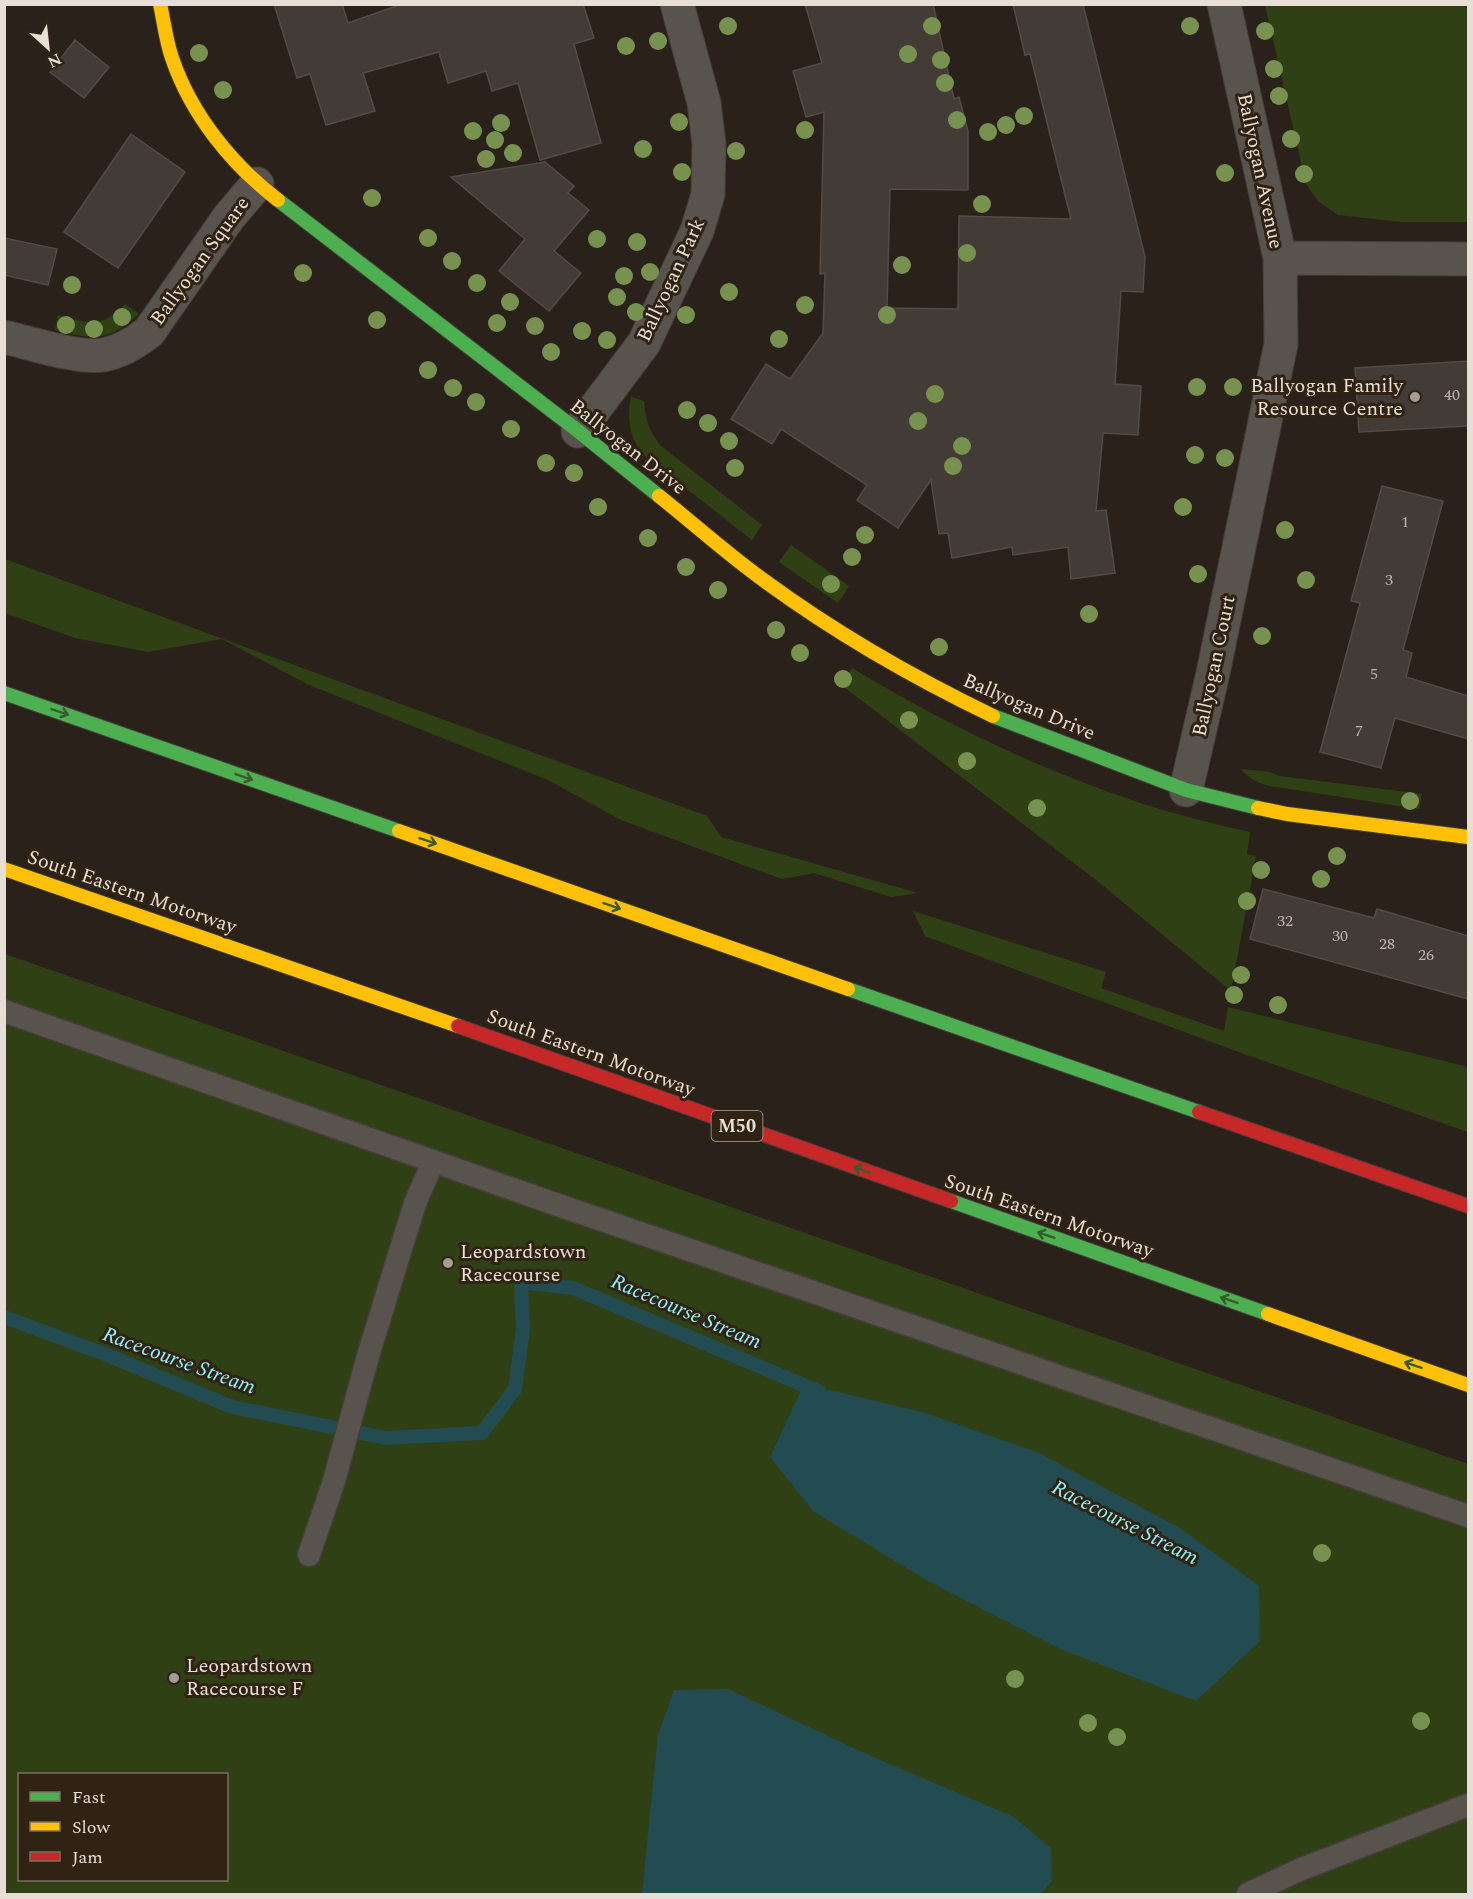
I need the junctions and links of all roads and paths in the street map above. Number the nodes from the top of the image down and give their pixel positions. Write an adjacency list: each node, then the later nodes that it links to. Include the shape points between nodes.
1 (160, 4): 4 (main road, Ballyogan Drive, via 171,56 193,106 222,147)
2 (677, 4): 8 (street, Ballyogan Park, via 704,103 709,144 708,194 690,247 644,343)
3 (1224, 4): 5 (street, Ballyogan Avenue)
4 (257, 184): 7 (street, Ballyogan Square, via 229,217 149,332 136,342 101,356); 8 (main road, Ballyogan Drive)
5 (1280, 258): 6 (street, Ballyogan Avenue); 10 (street, Ballyogan Court, via 1281,344)
6 (1468, 260)
7 (4, 337)
8 (578, 431): 10 (main road, Ballyogan Drive, via 762,579 850,639 1005,722)
9 (4, 693): 15 (main road, one-way to 15)
10 (1186, 790): 11 (main road, via 1287,814)
11 (1468, 837)
12 (4, 868): 16 (main road, South Eastern Motorway / M50, one-way to 12)
13 (4, 1011): 14 (lane)
14 (433, 1161): 17 (lane); 18 (lane, via 416,1203)
15 (1468, 1206)
16 (1468, 1385)
17 (1468, 1516)
18 (309, 1555)
19 (1468, 1805): 20 (lane, via 1299,1870)
20 (1248, 1894)

